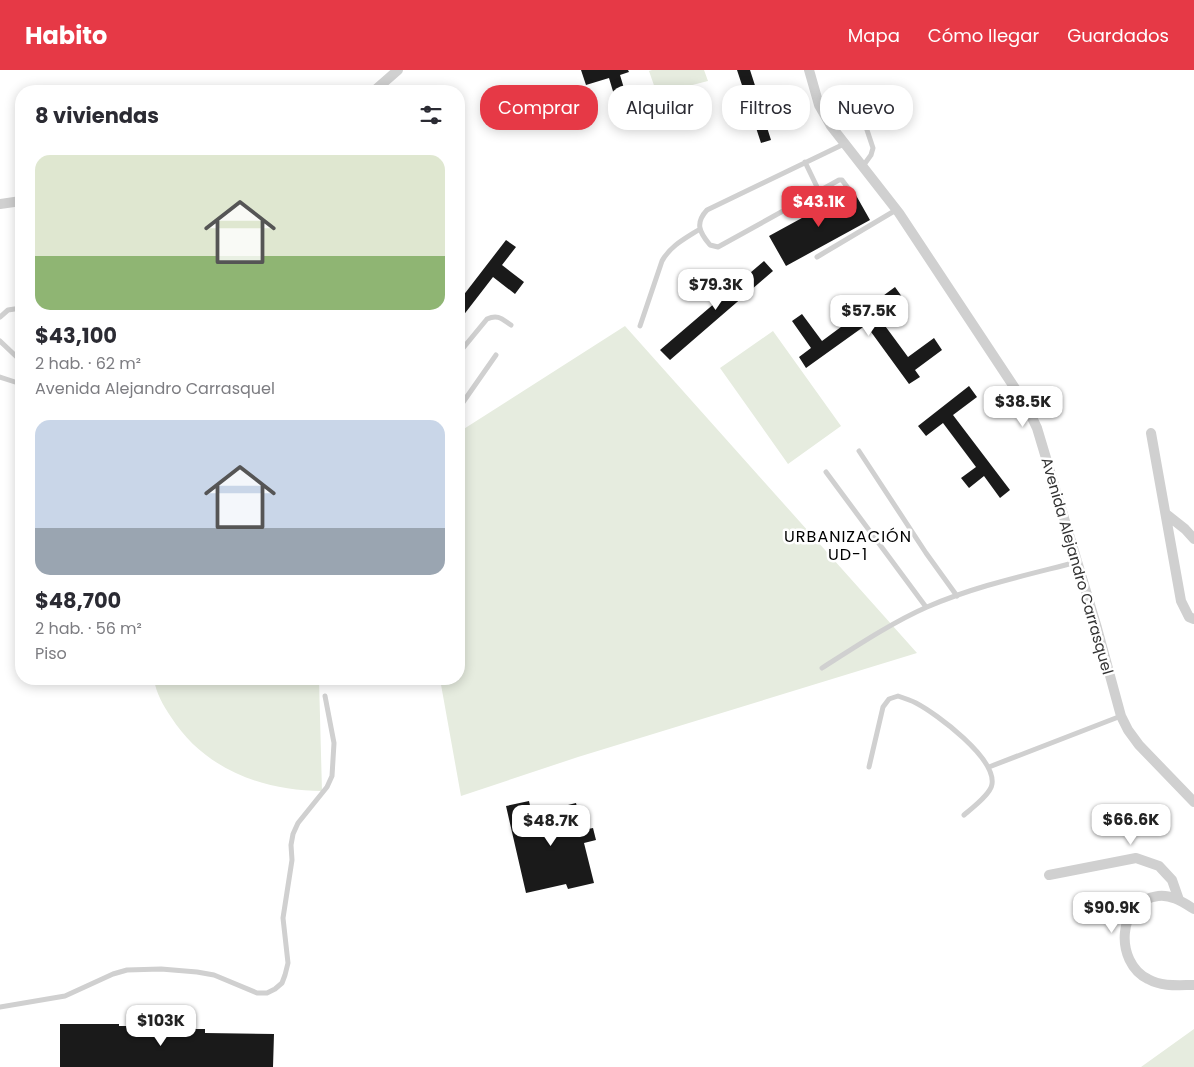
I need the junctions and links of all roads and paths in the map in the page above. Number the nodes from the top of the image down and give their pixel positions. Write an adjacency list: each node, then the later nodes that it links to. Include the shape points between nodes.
1 (398, 70): 3 (street)
2 (809, 70): 5 (street, Avenida Alejandro Carrasquel, via 819,105)
3 (381, 85)
4 (867, 130): 7 (lane, via 873,148)
5 (845, 143): 6 (lane); 7 (street, Avenida Alejandro Carrasquel)
6 (805, 162): 9 (lane); 13 (lane, via 707,210 699,222)
7 (863, 167): 12 (street, Avenida Alejandro Carrasquel)
8 (848, 188): 9 (lane, via 839,180)
9 (819, 191): 13 (lane, via 718,247 710,245)
10 (15, 202): 11 (street)
11 (0, 204)
12 (897, 210): 14 (lane); 31 (street, Avenida Alejandro Carrasquel, via 1026,405 1037,428)
13 (700, 229): 18 (lane, via 666,253)
14 (817, 257)
15 (15, 309): 16 (lane)
16 (0, 317)
17 (511, 325): 20 (lane, via 499,316 487,319)
18 (640, 326)
19 (0, 341): 21 (lane)
20 (465, 346)
21 (15, 355)
22 (496, 355): 25 (lane)
23 (0, 377): 24 (lane)
24 (15, 382)
25 (465, 399)
26 (1151, 432): 29 (street)
27 (860, 450): 32 (lane)
28 (826, 472): 33 (lane)
29 (1166, 514): 30 (street); 34 (street, via 1181,601)
30 (1194, 539)
31 (1077, 562): 32 (lane); 37 (street, Avenida Alejandro Carrasquel)
32 (957, 596): 33 (lane)
33 (926, 607): 35 (lane)
34 (1194, 619)
35 (822, 668)
36 (325, 696): 46 (lane, via 334,743 332,776 293,834 283,918 288,964 282,983 275,990 257,993 214,975 197,972 127,970 65,996)
37 (1121, 716): 39 (lane); 40 (street, Avenida Alejandro Carrasquel, via 1138,745)
38 (869, 767): 39 (lane, via 882,707 889,699 898,696 915,702 939,718 979,752)
39 (989, 767): 41 (lane, via 990,790)
40 (1194, 802)
41 (964, 815)
42 (1049, 875): 43 (street, via 1136,858 1159,866 1172,880)
43 (1179, 900): 44 (street); 45 (street, via 1158,896 1140,904 1125,926 1124,942 1128,958 1147,979 1160,984)
44 (1194, 909)
45 (1194, 985)
46 (0, 1007)

